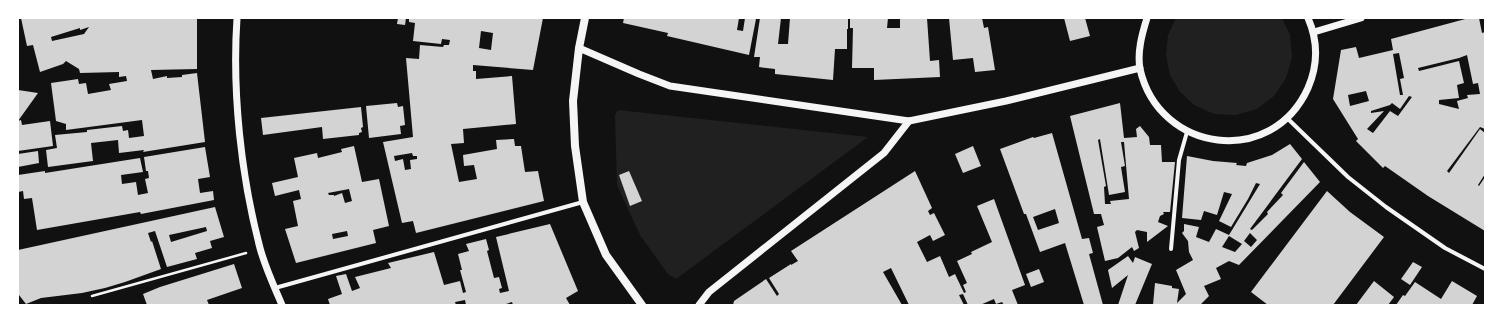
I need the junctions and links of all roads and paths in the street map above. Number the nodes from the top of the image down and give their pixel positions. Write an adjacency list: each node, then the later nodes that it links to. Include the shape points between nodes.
1 (236, 18): 13 (street, via 235,50 240,134 244,172)
2 (585, 18): 7 (main road)
3 (1147, 18): 8 (street, via 1140,41)
4 (1308, 18): 6 (street)
5 (1361, 18): 6 (street)
6 (1314, 32): 9 (street, via 1316,55 1312,78 1303,100)
7 (579, 48): 10 (street, via 670,86); 12 (main road, via 573,101 574,146)
8 (1140, 68): 10 (street); 11 (street, via 1149,94 1165,116)
9 (1288, 118): 11 (street, via 1265,133 1239,141 1212,140); 15 (street, via 1348,177 1386,207 1445,248)
10 (910, 122): 20 (street, via 884,153 709,292)
11 (1187, 132): 14 (street, via 1179,160)
12 (582, 202): 16 (street); 19 (main road, via 606,255)
13 (260, 249): 16 (street); 17 (path)
14 (1171, 249)
15 (1485, 269)
16 (275, 288): 18 (street)
17 (92, 296)
18 (282, 305)
19 (642, 305)
20 (699, 305)

